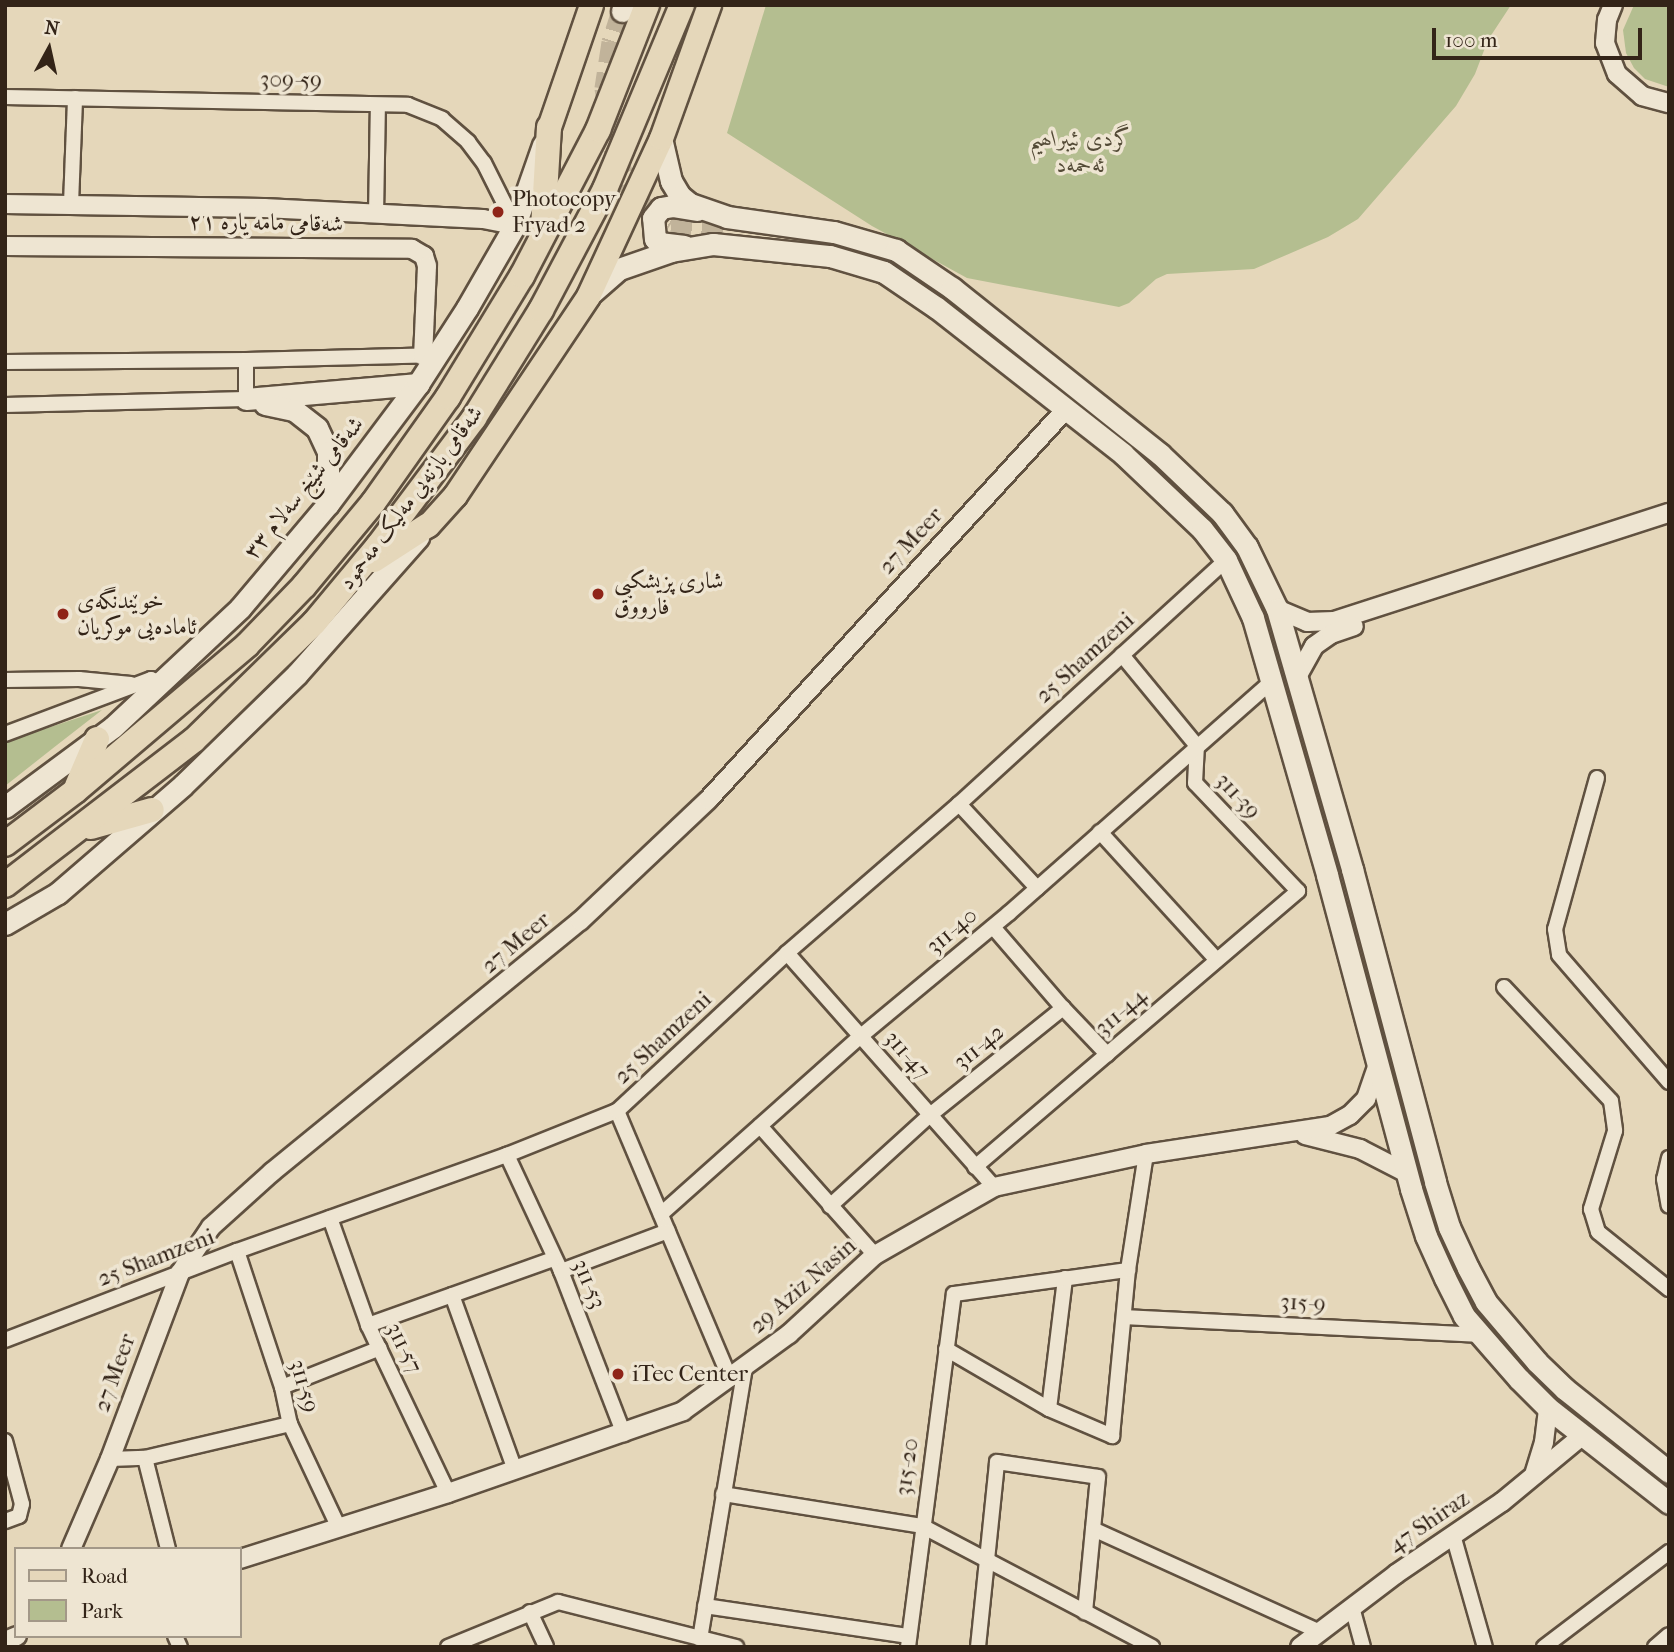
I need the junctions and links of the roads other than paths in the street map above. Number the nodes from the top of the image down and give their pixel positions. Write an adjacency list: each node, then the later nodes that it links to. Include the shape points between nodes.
1 (591, 5): 12 (main road)
2 (648, 5): 20 (highway, شەقامی بازنەیی مەلیک مەحمود, via 598,130)
3 (682, 5): 37 (highway, شەقامی بازنەیی مەلیک مەحمود, via 605,189 541,310 474,418)
4 (709, 5): 13 (main road)
5 (1596, 5): 7 (street)
6 (1613, 5): 7 (street)
7 (1605, 43): 10 (street, via 1624,83 1642,96)
8 (5, 97): 9 (street, 309-59)
9 (75, 98): 11 (street, 309-59); 15 (street)
10 (1669, 103)
11 (378, 105): 17 (street); 18 (street, 309-59, via 408,105 442,119 484,163)
12 (549, 127): 18 (main road, شەقامی شێخ سەلام ٣٣); 20 (highway)
13 (661, 138): 16 (main road, via 671,181 680,195); 23 (main road)
14 (5, 204): 15 (street, شەقامی مامە یارە ٢١)
15 (71, 204): 17 (street, شەقامی مامە یارە ٢١)
16 (702, 210): 22 (main road, via 672,206 661,208 653,218 655,239); 38 (main road, via 864,238 896,250 952,288 1199,488 1247,547)
17 (376, 215): 18 (street, شەقامی مامە یارە ٢١)
18 (515, 225): 24 (main road, شەقامی شێخ سەلام ٣٣)
19 (726, 229): 31 (main road, via 792,236 887,260 952,303 1062,389 1116,435)
20 (542, 238): 49 (highway, شەقامی بازنەیی مەلیک مەحمود, via 448,397 373,503 304,586 247,645)
21 (5, 246): 24 (street, شەقامی مامە یارە ٢١, via 412,249 426,261)
22 (694, 246): 23 (main road, via 619,269); 30 (main road, via 740,245 805,253 858,262 884,272)
23 (588, 296): 35 (main road, via 455,495)
24 (430, 355): 25 (street); 27 (main road, شەقامی شێخ سەلام ٣٣)
25 (246, 360): 26 (street); 28 (street)
26 (5, 362)
27 (418, 384): 28 (main road); 32 (main road, شەقامی شێخ سەلام ٣٣)
28 (246, 399): 29 (street); 32 (main road, via 294,410 317,428 328,453)
29 (5, 405)
30 (1066, 409): 31 (main road); 90 (street, 27 Meer, via 708,800 580,921 261,1181 211,1227)
31 (1162, 488): 36 (main road)
32 (328, 503): 43 (main road, شەقامی شێخ سەلام ٣٣, via 240,608)
33 (1669, 513): 38 (street, via 1334,621 1307,622)
34 (1669, 523): 40 (street, via 1337,631 1314,646)
35 (428, 525): 37 (highway); 52 (main road, via 297,674)
36 (1226, 561): 39 (street, 25 Shamzeni); 42 (main road, via 1253,618)
37 (359, 570): 53 (highway, شەقامی بازنەیی مەلیک مەحمود, via 314,623 194,740)
38 (1277, 609): 40 (main road)
39 (1122, 655): 47 (street); 50 (street, 25 Shamzeni)
40 (1297, 677): 56 (main road)
41 (5, 680): 44 (street, via 79,679)
42 (1272, 681): 47 (street, 311-40); 57 (main road)
43 (160, 683): 44 (street, via 151,679); 46 (main road, شەقامی شێخ سەلام ٣٣)
44 (136, 685): 45 (street)
45 (5, 734)
46 (97, 739): 49 (highway); 51 (main road, شەقامی شێخ سەلام ٣٣)
47 (1197, 746): 54 (street, 311-40); 60 (street, 311-39, via 1195,783)
48 (1597, 778): 70 (street, via 1555,929 1559,956)
49 (75, 791): 55 (highway, شەقامی بازنەیی مەلیک مەحمود)
50 (959, 804): 59 (street); 63 (street, 25 Shamzeni)
51 (5, 807)
52 (152, 810): 53 (highway); 61 (main road, via 58,893)
53 (80, 830): 58 (highway, شەقامی بازنەیی مەلیک مەحمود)
54 (1100, 832): 59 (street, 311-40); 64 (street)
55 (5, 844)
56 (1352, 869): 57 (main road); 110 (main road, via 1438,1193 1449,1227 1486,1302 1565,1389)
57 (1327, 875): 69 (main road)
58 (5, 885)
59 (1037, 888): 62 (street, 311-40)
60 (1298, 891): 64 (street, 311-44)
61 (5, 923)
62 (993, 927): 66 (street); 67 (street, 311-40)
63 (787, 953): 67 (street, 311-47); 71 (street, 25 Shamzeni)
64 (1217, 961): 68 (street, 311-44)
65 (1504, 987): 92 (street, via 1611,1101 1615,1131 1591,1209 1598,1232)
66 (1063, 1008): 68 (street); 72 (street, 311-42)
67 (861, 1037): 72 (street, 311-47); 73 (street, 311-40)
68 (1107, 1054): 78 (street, 311-44)
69 (1378, 1063): 74 (street, 29 Aziz Nasin, via 1372,1088 1350,1115 1330,1126); 79 (main road)
70 (1669, 1082)
71 (617, 1111): 76 (street, 25 Shamzeni); 83 (street)
72 (930, 1115): 78 (street, 311-47); 81 (street, 311-42)
73 (760, 1126): 81 (street); 83 (street, 311-40)
74 (1291, 1134): 75 (street, 29 Aziz Nasin); 79 (street, 29 Aziz Nasin, via 1352,1146)
75 (1146, 1154): 80 (street, 29 Aziz Nasin); 89 (street)
76 (507, 1155): 84 (street, 25 Shamzeni); 88 (street, 311-53)
77 (1669, 1158): 82 (street, via 1664,1179)
78 (975, 1167): 80 (street, 311-47)
79 (1407, 1172): 96 (main road, via 1426,1236 1464,1316)
80 (994, 1186): 87 (street, 29 Aziz Nasin)
81 (830, 1206): 87 (street)
82 (1669, 1206)
83 (661, 1214): 85 (street)
84 (330, 1218): 86 (street, 25 Shamzeni); 95 (street, 311-57)
85 (667, 1231): 88 (street); 100 (street)
86 (237, 1251): 90 (street, 25 Shamzeni); 101 (street, 311-59)
87 (875, 1255): 100 (street, 29 Aziz Nasin, via 789,1334)
88 (557, 1265): 93 (street); 105 (street, 311-53)
89 (1128, 1270): 91 (street); 94 (street)
90 (180, 1273): 97 (street, 25 Shamzeni); 109 (street, 27 Meer)
91 (1065, 1278): 99 (street, 315-20, via 954,1293); 103 (street)
92 (1669, 1289)
93 (452, 1295): 95 (street); 111 (street)
94 (1125, 1317): 96 (street, 315-9); 103 (street, via 1112,1436)
95 (368, 1325): 98 (street, 311-57)
96 (1480, 1335): 102 (main road)
97 (5, 1340)
98 (380, 1348): 101 (street); 114 (street, 311-57)
99 (946, 1349): 103 (street); 118 (street, 315-20)
100 (737, 1374): 105 (street, 29 Aziz Nasin, via 683,1411); 115 (street)
101 (282, 1387): 104 (street, 311-59)
102 (1548, 1408): 106 (main road); 112 (street)
103 (1049, 1409)
104 (290, 1424): 108 (street); 119 (street, 311-59)
105 (624, 1434): 111 (street, 29 Aziz Nasin)
106 (1583, 1435): 112 (street, 47 Shiraz); 113 (main road)
107 (6, 1446): 117 (street, via 22,1504)
108 (145, 1458): 109 (street); 123 (street)
109 (110, 1459): 122 (street, 27 Meer)
110 (1666, 1469): 113 (main road)
111 (515, 1471): 114 (street, 29 Aziz Nasin)
112 (1534, 1475): 121 (street, 47 Shiraz)
113 (1646, 1486): 116 (main road)
114 (448, 1493): 119 (street, 29 Aziz Nasin)
115 (723, 1493): 118 (street); 127 (street)
116 (1669, 1503)
117 (12, 1518)
118 (922, 1525): 126 (street); 134 (street, 315-20)
119 (339, 1528): 125 (street, 29 Aziz Nasin)
120 (1093, 1529): 126 (street, via 1098,1477 997,1462); 130 (street); 131 (street)
121 (1453, 1535): 128 (street, 47 Shiraz); 143 (street)
122 (72, 1547)
123 (167, 1547)
124 (1669, 1552): 144 (street)
125 (242, 1558)
126 (988, 1561): 130 (street); 139 (street)
127 (705, 1606): 133 (street); 134 (street)
128 (1352, 1607): 131 (street, 47 Shiraz); 142 (street)
129 (530, 1612): 133 (street, via 558,1601); 136 (street); 137 (street)
130 (1085, 1612): 135 (street)
131 (1320, 1632): 141 (street, 47 Shiraz)
132 (1669, 1635): 145 (street)
133 (700, 1639): 138 (street)
134 (908, 1641)
135 (1133, 1642): 140 (street)
136 (448, 1647)
137 (546, 1647)
138 (736, 1647)
139 (978, 1647)
140 (1152, 1647)
141 (1300, 1647)
142 (1363, 1647)
143 (1485, 1647)
144 (1544, 1647)
145 (1654, 1647)

